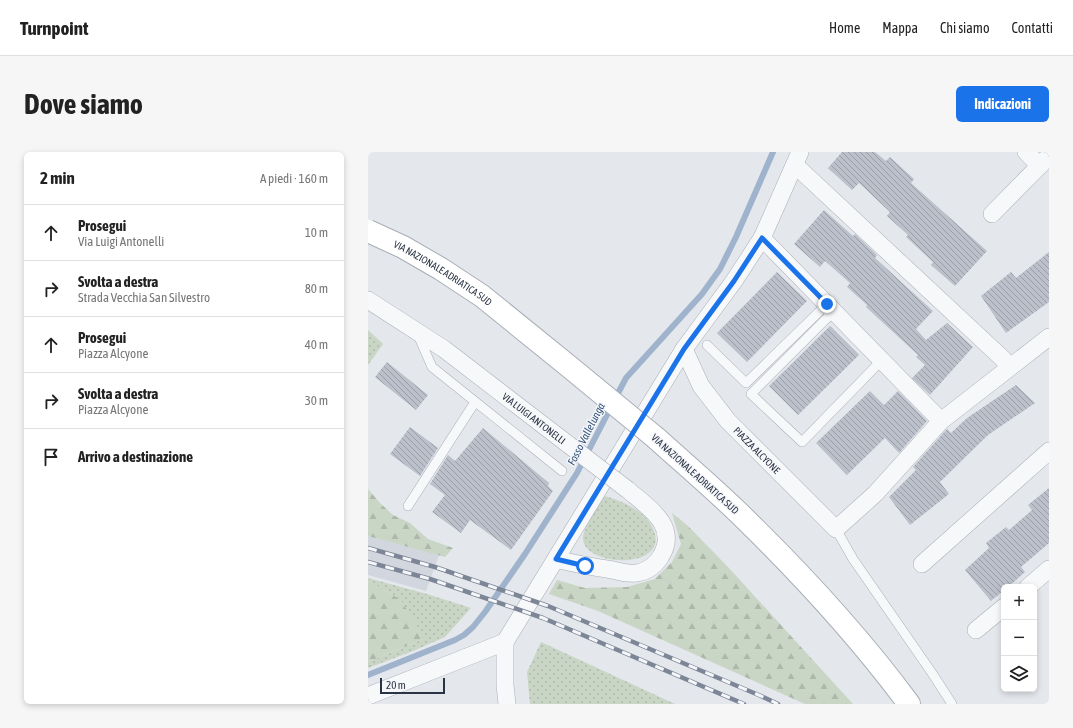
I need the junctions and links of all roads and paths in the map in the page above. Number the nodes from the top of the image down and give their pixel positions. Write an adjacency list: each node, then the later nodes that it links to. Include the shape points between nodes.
1 (1026, 152): 3 (street)
2 (797, 159): 6 (street); 14 (street)
3 (1045, 161): 4 (street)
4 (992, 214)
5 (368, 231): 30 (main road, VIA NAZIONALE ADRIATICA SUD, bridge, via 435,265 482,296 656,438 747,521 828,605)
6 (762, 238): 8 (street); 12 (street)
7 (368, 300): 9 (street, VIA LUIGI ANTONELLI)
8 (831, 307): 11 (lane, via 746,383); 13 (street); 13 (lane, via 751,394 802,442)
9 (416, 332): 15 (lane, via 432,367); 21 (street, VIA LUIGI ANTONELLI, bridge, via 444,349 628,490 655,513 666,532 666,546 657,562 636,573)
10 (1049, 337): 14 (street)
11 (707, 345)
12 (684, 349): 20 (street, PIAZZA ALCYONE, via 701,386 728,421); 21 (street)
13 (882, 360): 16 (street)
14 (1010, 367): 16 (street)
15 (475, 402): 18 (lane); 19 (lane)
16 (941, 422): 20 (street, via 876,494)
17 (1049, 450): 22 (street)
18 (562, 471)
19 (408, 506)
20 (836, 529): 31 (lane, via 853,560)
21 (556, 559): 27 (street)
22 (922, 564)
23 (1049, 569): 24 (street)
24 (1032, 584)
25 (1001, 609): 26 (street)
26 (976, 630)
27 (505, 642): 28 (street); 29 (street)
28 (368, 696)
29 (507, 704)
30 (908, 704)
31 (952, 704)

